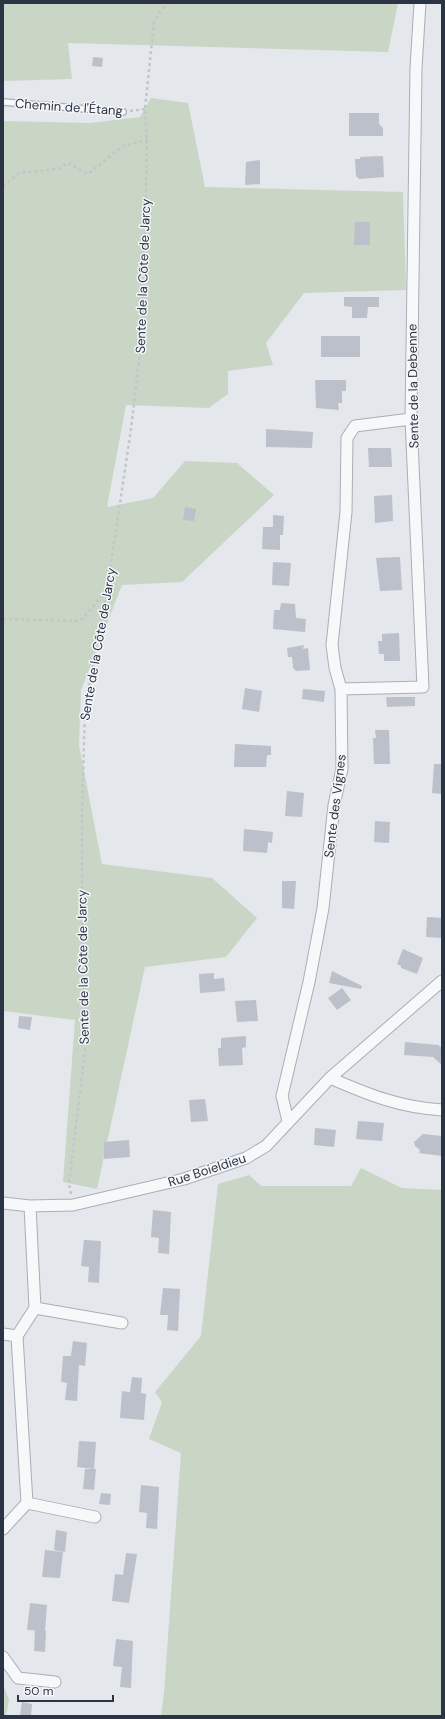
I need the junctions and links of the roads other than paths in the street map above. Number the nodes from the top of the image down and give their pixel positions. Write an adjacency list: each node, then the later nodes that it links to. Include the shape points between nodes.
1 (420, 3): 4 (street, Sente de la Debenne, via 416,68)
2 (3, 102): 3 (lane, Chemin de l'Étang)
3 (123, 112)
4 (412, 419): 5 (street, Sente des Vignes, via 356,426 348,438 346,512 332,645); 5 (street, Sente de la Debenne, via 423,687)
5 (341, 689): 9 (street, Sente des Vignes, via 342,769 334,805 322,908 309,982 282,1096)
6 (442, 981): 7 (street, Rue Boieldieu)
7 (330, 1078): 8 (street, via 396,1104); 9 (street, Rue Boieldieu)
8 (442, 1110)
9 (288, 1121): 11 (street, Rue Boieldieu, via 266,1146 246,1158 184,1179 73,1204)
10 (3, 1202): 11 (street, Rue Boieldieu)
11 (30, 1206): 12 (street)
12 (35, 1308): 13 (street); 15 (street)
13 (122, 1323)
14 (3, 1334): 15 (street)
15 (17, 1336): 16 (street)
16 (27, 1503): 17 (street); 18 (street)
17 (95, 1517)
18 (3, 1529)
19 (3, 1657): 20 (street, via 18,1678)
20 (55, 1682)

